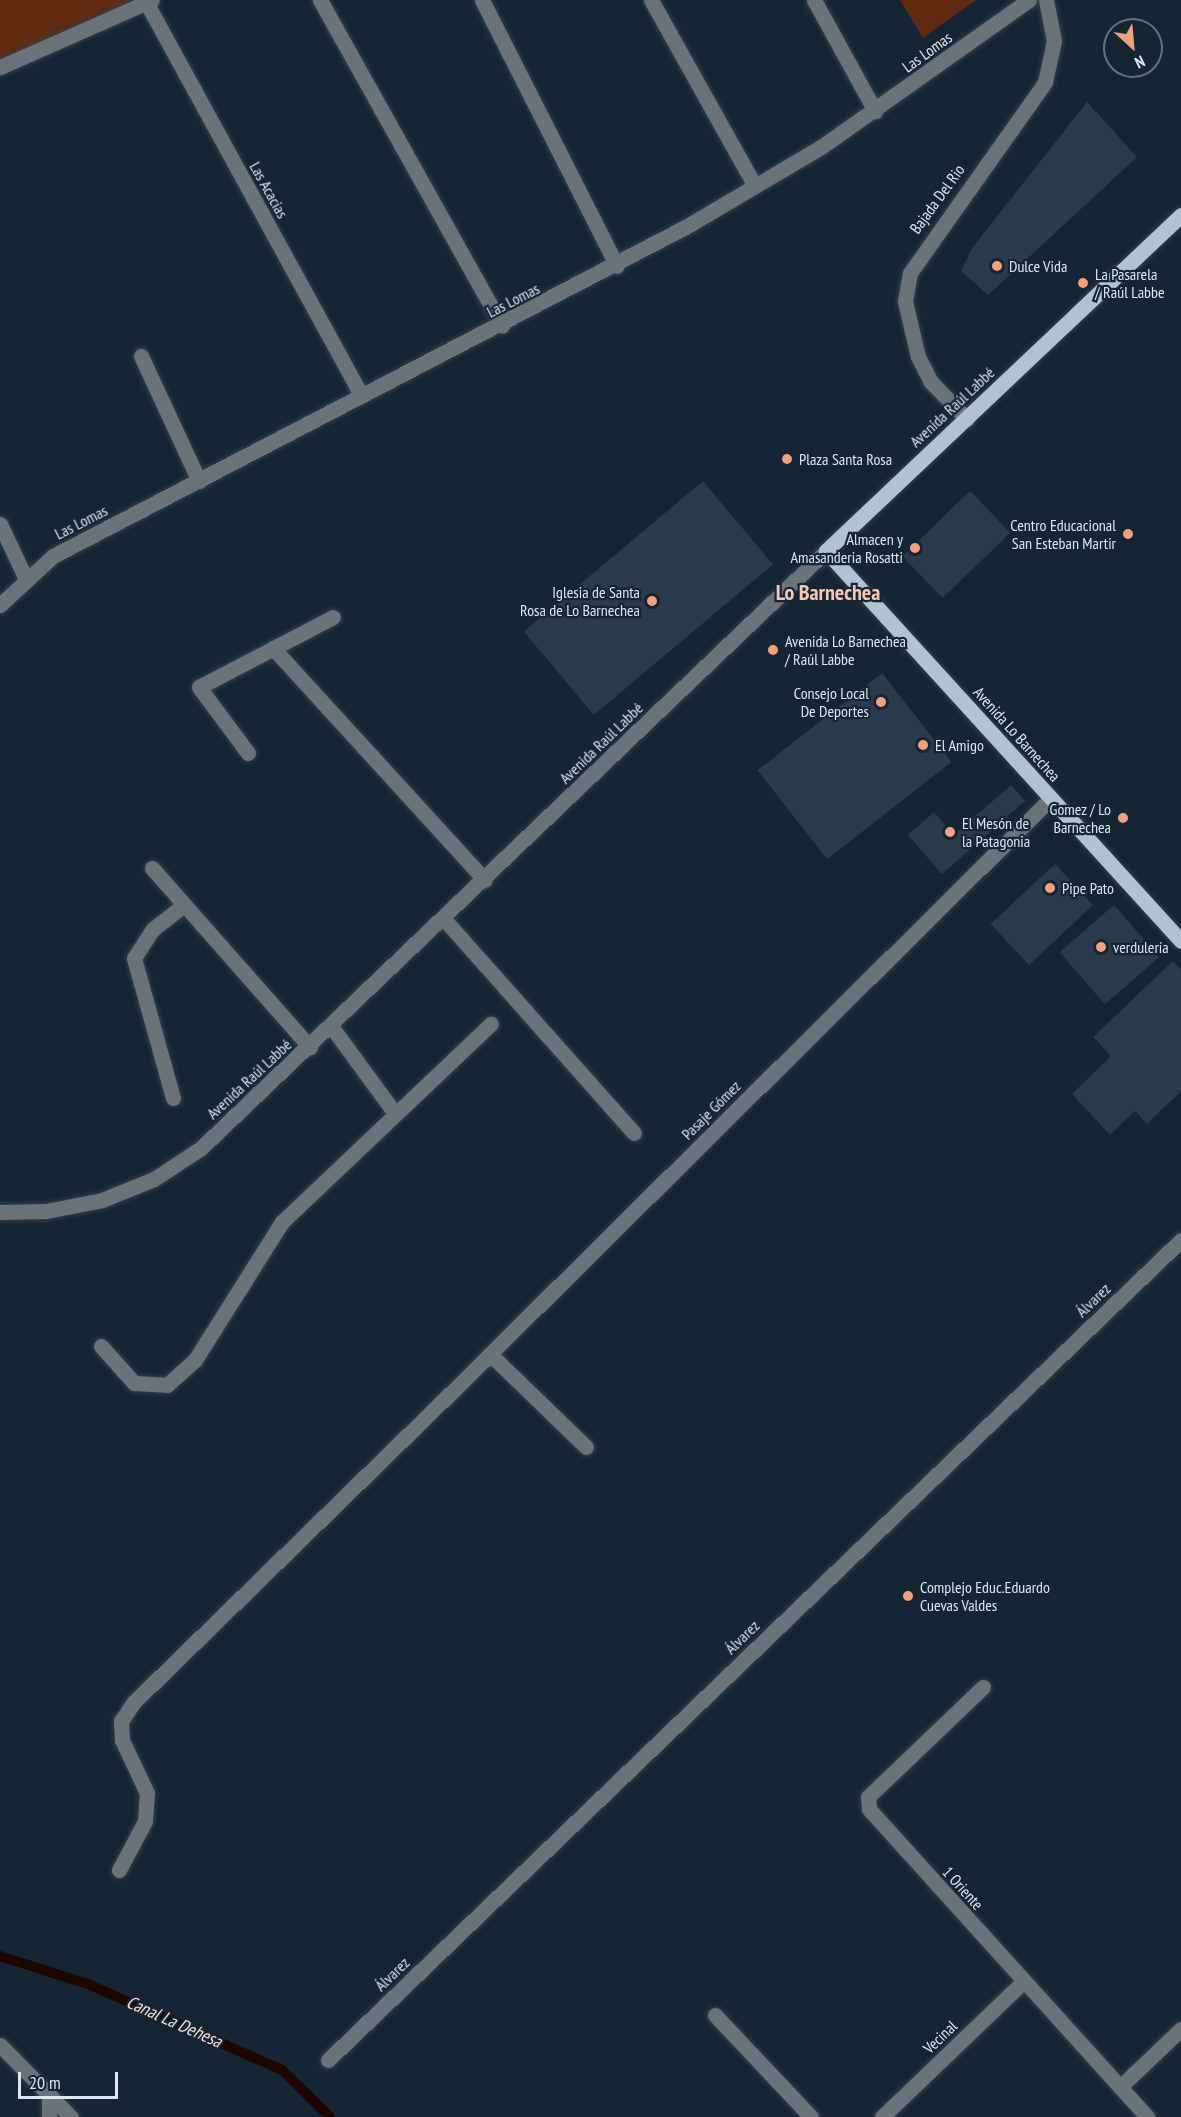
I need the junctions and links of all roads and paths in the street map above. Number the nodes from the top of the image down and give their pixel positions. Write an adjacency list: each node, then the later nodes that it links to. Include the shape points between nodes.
1 (320, 0): 13 (street)
2 (482, 0): 12 (street)
3 (651, 0): 10 (street)
4 (814, 0): 9 (street)
5 (1029, 0): 9 (street, Las Lomas)
6 (1046, 0): 16 (street, Bajada Del Rio, via 1054,40 1045,82 910,273 905,302 918,357 932,382)
7 (149, 1): 8 (street); 15 (street, Las Acacias)
8 (0, 67)
9 (875, 111): 10 (street, Las Lomas)
10 (755, 186): 12 (street, Las Lomas)
11 (1181, 215): 16 (main road, Avenida Raúl Labbé)
12 (617, 266): 13 (street, Las Lomas)
13 (502, 326): 15 (street, Las Lomas)
14 (141, 356): 17 (street)
15 (361, 395): 17 (street, Las Lomas)
16 (967, 419): 19 (main road, Avenida Raúl Labbé)
17 (199, 481): 20 (street, Las Lomas, via 53,556)
18 (0, 524): 20 (street)
19 (826, 551): 25 (main road, Avenida Lo Barnechea); 27 (street, Avenida Raúl Labbé)
20 (26, 579): 21 (street, Las Lomas)
21 (0, 605)
22 (333, 617): 23 (street)
23 (273, 648): 24 (street, via 199,687); 27 (street)
24 (248, 753)
25 (1051, 798): 30 (main road, Avenida Lo Barnechea); 40 (street, Pasaje Gómez)
26 (152, 868): 28 (street)
27 (485, 880): 29 (street, Avenida Raúl Labbé)
28 (184, 905): 33 (street); 34 (street, via 153,929 134,958)
29 (444, 919): 32 (street, Avenida Raúl Labbé); 36 (street)
30 (1181, 941)
31 (491, 1024): 35 (street)
32 (331, 1026): 33 (street, Avenida Raúl Labbé); 35 (street)
33 (310, 1047): 37 (street, Avenida Raúl Labbé, via 201,1148 154,1179 70,1208)
34 (173, 1098)
35 (394, 1112): 39 (street, via 282,1222 195,1360 167,1385 134,1383)
36 (634, 1133)
37 (0, 1212)
38 (1181, 1240): 48 (street, Álvarez)
39 (101, 1346)
40 (490, 1354): 41 (street); 43 (street, Pasaje Gómez, via 134,1702 121,1721 122,1740 147,1793 145,1821)
41 (586, 1447)
42 (983, 1687): 44 (street, 1 Oriente, via 868,1797 869,1809)
43 (119, 1870)
44 (1023, 1982): 49 (street, 1 Oriente); 54 (street, Vecinal)
45 (715, 2014): 53 (street)
46 (1181, 2029): 49 (street)
47 (0, 2045): 50 (street)
48 (328, 2060)
49 (1120, 2087): 55 (street, 1 Oriente)
50 (49, 2094): 51 (street); 52 (street)
51 (49, 2117)
52 (71, 2117)
53 (811, 2117)
54 (882, 2117)
55 (1147, 2117)

